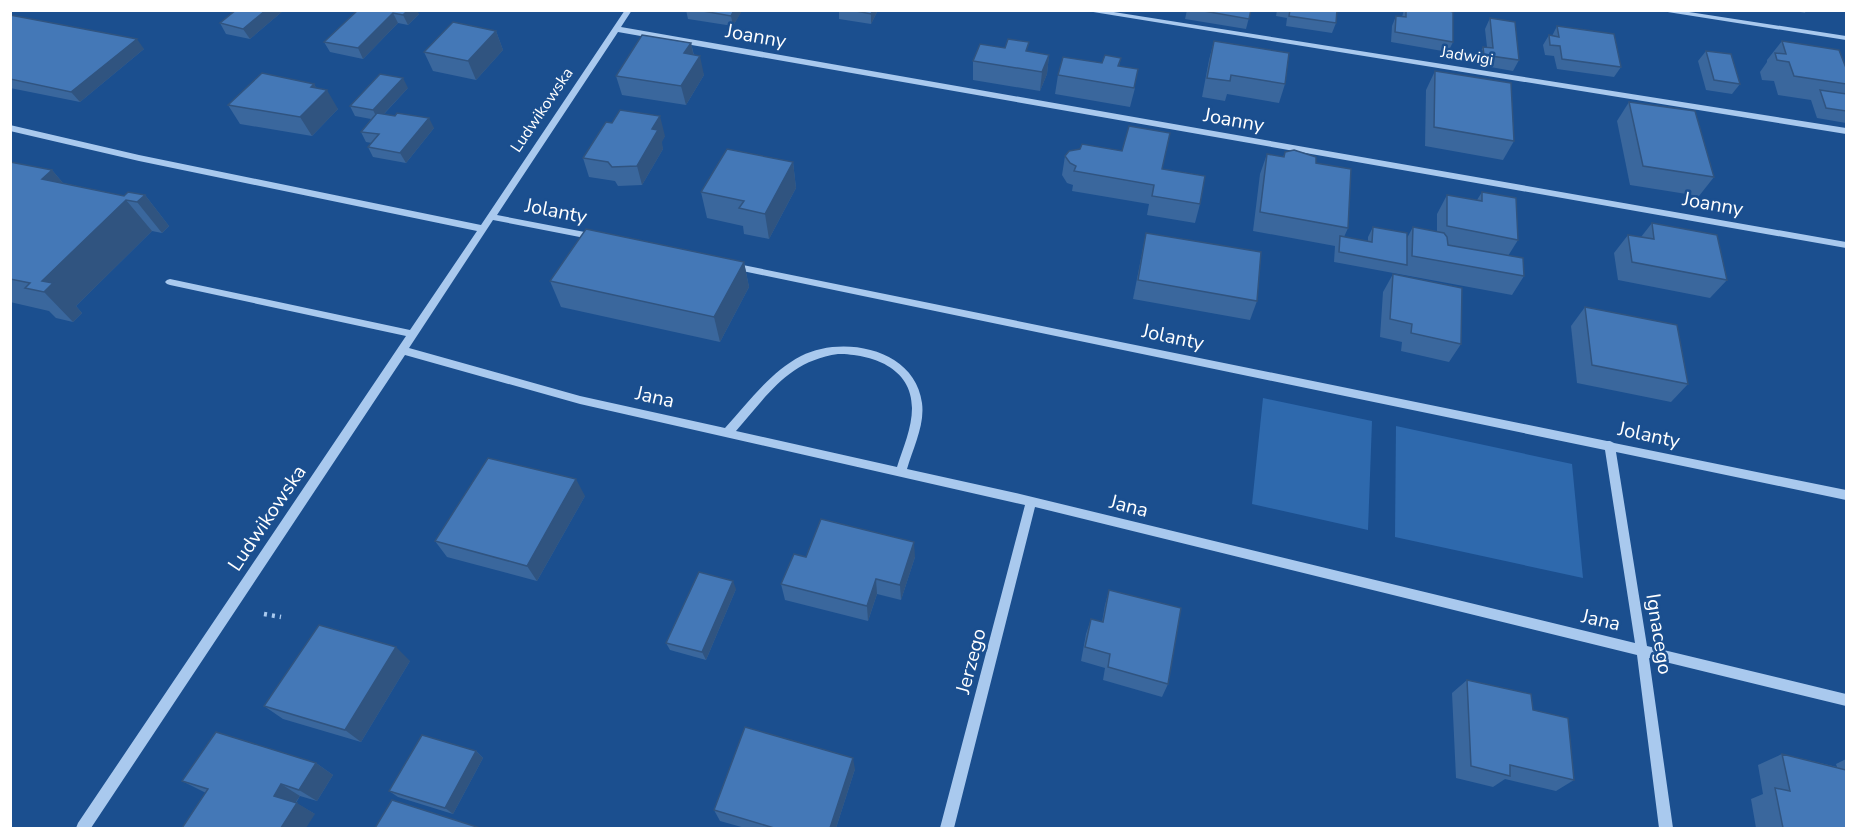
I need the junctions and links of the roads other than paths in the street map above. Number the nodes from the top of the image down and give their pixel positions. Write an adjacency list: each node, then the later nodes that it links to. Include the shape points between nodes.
1 (629, 10): 4 (street, Ludwikowska)
2 (1084, 10): 7 (street, Jadwigi)
3 (1658, 10): 5 (street)
4 (617, 29): 8 (street, Ludwikowska); 11 (street, Joanny)
5 (1846, 38)
6 (10, 128): 9 (street)
7 (1846, 131)
8 (492, 217): 9 (street, Ludwikowska); 10 (street, Jolanty)
9 (484, 229): 14 (street, Ludwikowska)
10 (612, 241)
11 (1846, 244)
12 (717, 262): 17 (street, Jolanty)
13 (170, 282): 14 (street)
14 (412, 334): 15 (street, Ludwikowska)
15 (402, 350): 16 (street, Jana, via 580,400); 23 (street, Ludwikowska)
16 (727, 433): 18 (street, Jana); 18 (street, via 784,372 807,357 834,350 862,351 888,360 907,377 917,399 915,422)
17 (1610, 445): 19 (street, Jolanty); 21 (street, Ignacego)
18 (900, 473): 20 (street, Jana)
19 (1846, 495)
20 (1031, 502): 21 (street, Jana); 24 (street, Jerzego)
21 (1642, 650): 22 (street, Jana); 25 (street, Ignacego)
22 (1846, 700)
23 (84, 828)
24 (947, 828)
25 (1666, 828)

